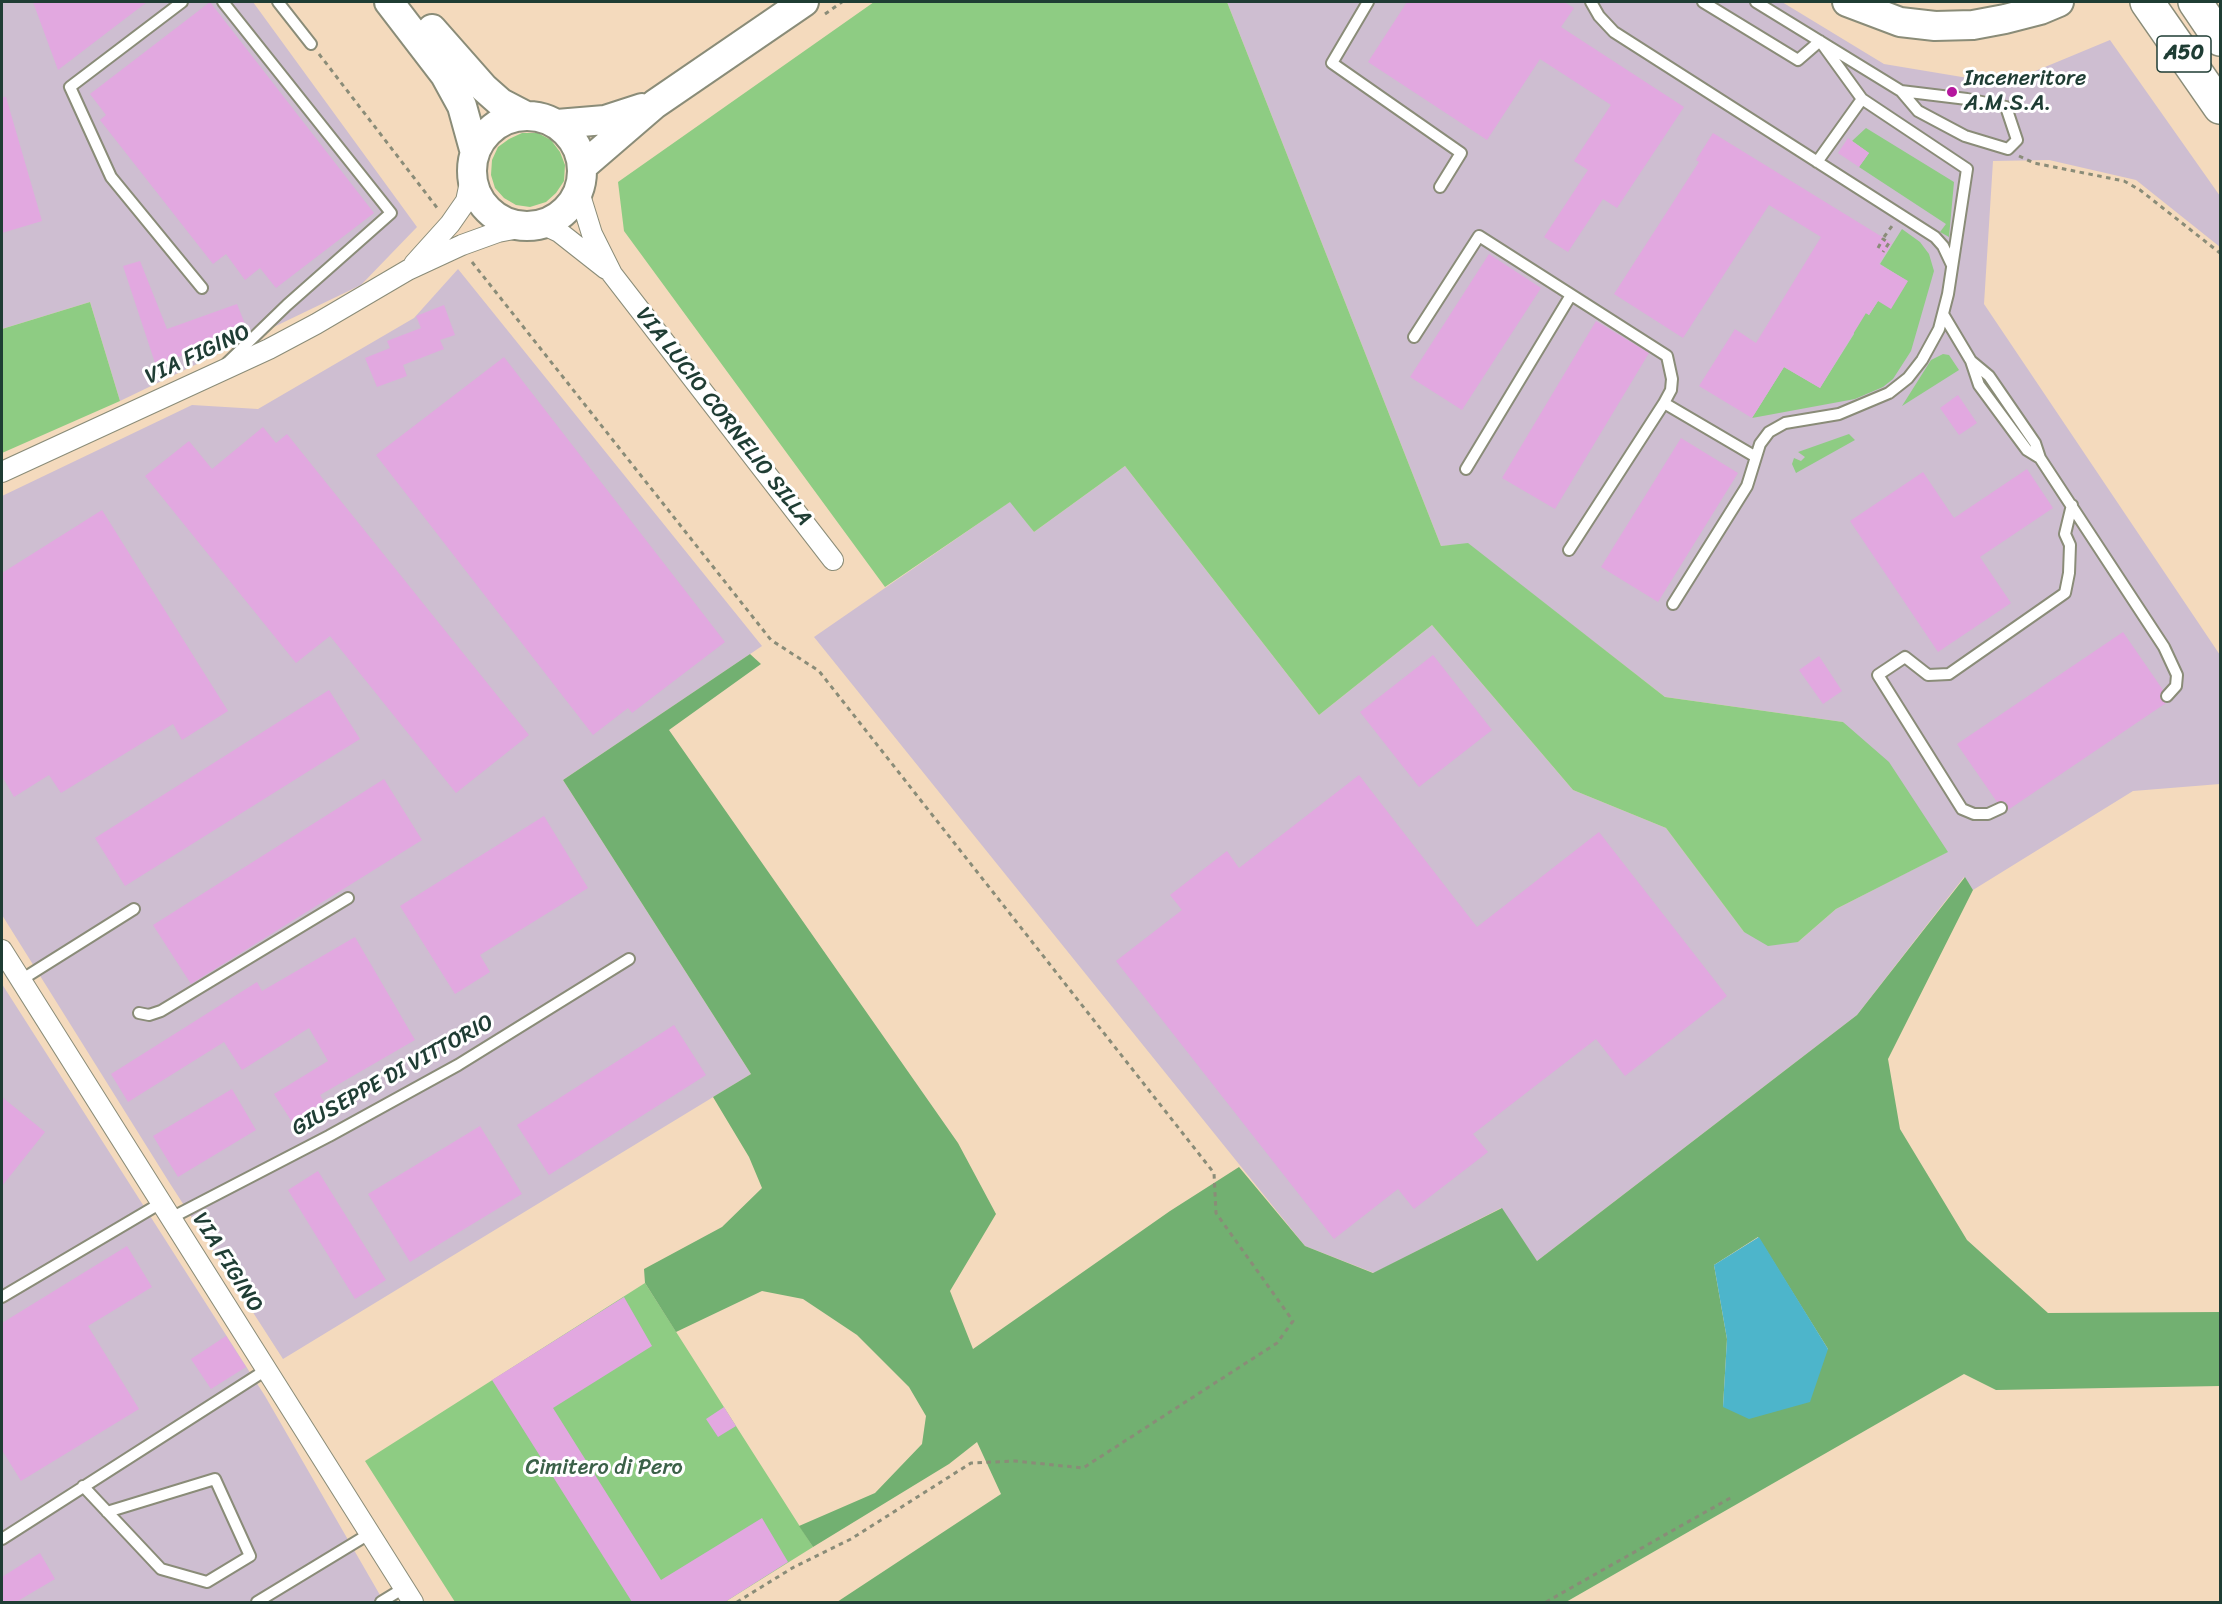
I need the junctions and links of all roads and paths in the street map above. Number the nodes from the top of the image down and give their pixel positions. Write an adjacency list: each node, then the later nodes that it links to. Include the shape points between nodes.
1 (182, 2): 39 (lane, via 70,87 111,177)
2 (223, 2): 43 (lane, via 391,213)
3 (278, 2): 18 (lane)
4 (389, 2): 27 (street, VIA LUCIO CORNELIO SILLA, via 445,75 462,106)
5 (412, 2): 23 (street, via 484,88 501,103)
6 (842, 2): 15 (path)
7 (1368, 2): 29 (lane, via 1332,63 1461,153)
8 (1591, 2): 26 (lane, via 1614,32)
9 (1703, 2): 17 (lane, via 1798,60)
10 (1756, 2): 17 (lane)
11 (1847, 2): 12 (street, via 1900,21 1935,26 2005,19)
12 (2059, 2)
13 (2147, 2): 22 (highway, A50)
14 (2195, 2): 16 (highway, A50)
15 (814, 8): 21 (street)
16 (2220, 39)
17 (1820, 41): 19 (lane); 20 (lane)
18 (311, 44): 30 (path)
19 (1901, 91): 25 (lane, via 1918,111 1965,136); 25 (lane, via 2006,107 2017,140)
20 (1862, 99): 26 (lane); 36 (lane, via 1967,168)
21 (655, 104): 24 (street, via 605,120); 28 (street)
22 (2220, 107)
23 (526, 116): 24 (street); 27 (street, via 491,129)
24 (557, 124): 28 (street, VIA LUCIO CORNELIO SILLA, via 580,153)
25 (2008, 149): 35 (path, via 2034,163 2124,181)
26 (1817, 162): 36 (lane, via 1935,237)
27 (473, 163): 30 (street, VIA FIGINO, via 466,201); 31 (street, VIA LUCIO CORNELIO SILLA, via 477,194 492,214 501,220)
28 (581, 179): 31 (street, via 564,213); 38 (street, VIA LUCIO CORNELIO SILLA, via 592,234)
29 (1440, 187)
30 (450, 224): 37 (street, VIA FIGINO)
31 (533, 226): 32 (street, VIA FIGINO, via 498,232); 38 (street, VIA LUCIO CORNELIO SILLA, via 559,232)
32 (462, 245): 37 (street, VIA FIGINO); 71 (path, via 476,268 771,640 819,670 1214,1173 1216,1213 1293,1321 1277,1343 1083,1468 1015,1461 971,1463 851,1539 794,1567)
33 (1878, 248): 34 (path, via 1883,239 1889,243)
34 (1883, 252)
35 (2220, 253)
36 (1952, 265): 41 (lane)
37 (408, 270): 43 (street, VIA FIGINO, via 316,324)
38 (612, 274): 50 (street, VIA LUCIO CORNELIO SILLA)
39 (202, 288)
40 (1571, 295): 42 (lane, via 1479,236); 44 (lane, via 1667,356 1672,379); 46 (lane)
41 (1943, 314): 45 (lane, via 1922,360 1889,393 1839,414 1785,423 1769,432); 48 (lane, via 1971,361 2000,391)
42 (1414, 337)
43 (217, 373): 47 (street, VIA FIGINO)
44 (1664, 403): 45 (lane); 49 (lane)
45 (1756, 457): 51 (lane, via 1747,486)
46 (1466, 469)
47 (2, 472)
48 (2072, 505): 52 (lane, via 2173,664 2176,686); 53 (lane, via 2065,534 2070,545 2065,592 1949,674 1928,675 1905,657 1878,675 1962,809 1988,814)
49 (1569, 550)
50 (833, 560)
51 (1673, 604)
52 (2167, 696)
53 (2001, 808)
54 (348, 898): 59 (lane, via 160,1011)
55 (134, 909): 58 (lane)
56 (2, 950): 58 (street, VIA FIGINO)
57 (629, 959): 60 (lane, GIUSEPPE DI VITTORIO, via 458,1065 329,1136)
58 (21, 980): 60 (street, VIA FIGINO)
59 (140, 1013)
60 (166, 1211): 61 (lane, GIUSEPPE DI VITTORIO); 62 (street, VIA FIGINO)
61 (2, 1297)
62 (266, 1370): 63 (lane); 66 (street, VIA FIGINO)
63 (83, 1486): 65 (lane); 67 (lane)
64 (1732, 1497): 72 (path)
65 (107, 1512): 65 (lane, via 215,1479 250,1556 207,1582 160,1569)
66 (369, 1534): 68 (street, VIA FIGINO); 69 (lane)
67 (2, 1539)
68 (408, 1595): 70 (lane)
69 (257, 1602)
70 (381, 1602)
71 (737, 1602)
72 (1546, 1602)

